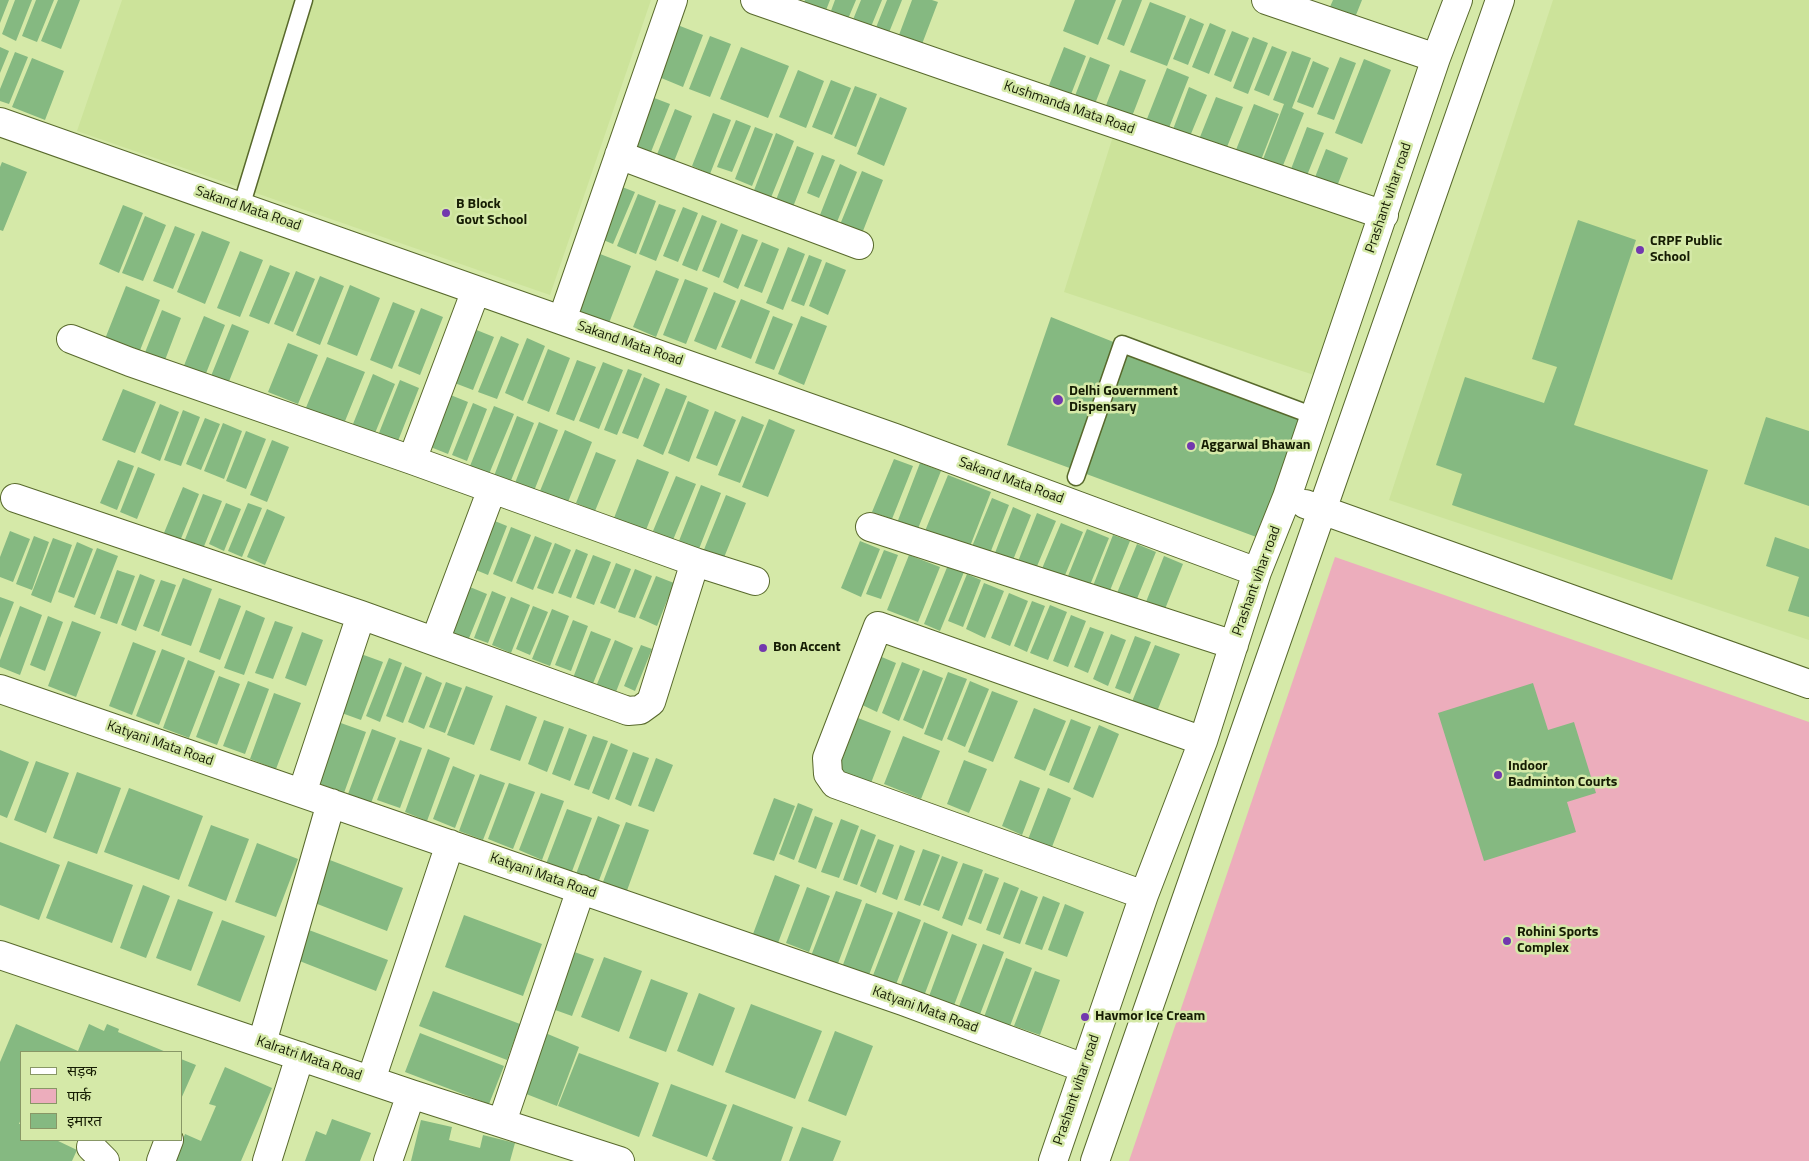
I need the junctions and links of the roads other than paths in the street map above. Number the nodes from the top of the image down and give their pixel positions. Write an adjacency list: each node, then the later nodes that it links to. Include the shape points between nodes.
1 (304, 0): 10 (lane)
2 (673, 0): 9 (street)
3 (755, 0): 11 (street, Kushmanda Mata Road)
4 (1266, 0): 7 (street)
5 (1458, 0): 7 (street, Prashant vihar road)
6 (1500, 0): 22 (street)
7 (1436, 58): 11 (street, Prashant vihar road)
8 (0, 122): 10 (street, Sakand Mata Road)
9 (619, 155): 12 (street); 14 (street)
10 (241, 207): 13 (street, Sakand Mata Road)
11 (1384, 215): 16 (street, Prashant vihar road)
12 (859, 245)
13 (476, 290): 14 (street, Sakand Mata Road); 17 (street)
14 (562, 320): 25 (street, Sakand Mata Road, via 895,438)
15 (71, 339): 17 (street)
16 (1314, 416): 18 (lane, via 1122,344); 20 (street, Prashant vihar road)
17 (412, 460): 19 (street)
18 (1076, 477)
19 (492, 488): 24 (street); 28 (street)
20 (1288, 497): 22 (street); 25 (street, Prashant vihar road)
21 (15, 498): 27 (street)
22 (1322, 510): 30 (street); 51 (street)
23 (870, 527): 29 (street)
24 (695, 562): 26 (street); 28 (street, via 651,702 640,710 628,711)
25 (1257, 572): 29 (street, Prashant vihar road)
26 (755, 582)
27 (361, 615): 28 (street); 33 (street)
28 (435, 641)
29 (1234, 645): 32 (street, Prashant vihar road)
30 (1809, 684)
31 (0, 688): 33 (street, Katyani Mata Road)
32 (1203, 740): 37 (street, Prashant vihar road); 37 (street, via 878,626 826,758 828,774 835,784)
33 (302, 793): 34 (street, Katyani Mata Road)
34 (331, 803): 35 (street, Katyani Mata Road); 39 (street)
35 (450, 844): 36 (street, Katyani Mata Road); 42 (street)
36 (580, 889): 41 (street, Katyani Mata Road, via 903,1001); 44 (street)
37 (1144, 895): 41 (street, Prashant vihar road)
38 (0, 955): 39 (street, Kalratri Mata Road)
39 (262, 1043): 40 (street, Kalratri Mata Road)
40 (300, 1056): 42 (street, Kalratri Mata Road); 47 (street)
41 (1084, 1068): 50 (street, Prashant vihar road)
42 (371, 1080): 43 (street, Kalratri Mata Road)
43 (411, 1094): 44 (street, Kalratri Mata Road); 48 (street)
44 (502, 1122): 49 (street, Kalratri Mata Road)
45 (169, 1141): 46 (street)
46 (161, 1161)
47 (267, 1161)
48 (388, 1161)
49 (620, 1161)
50 (1053, 1161)
51 (1095, 1161)

